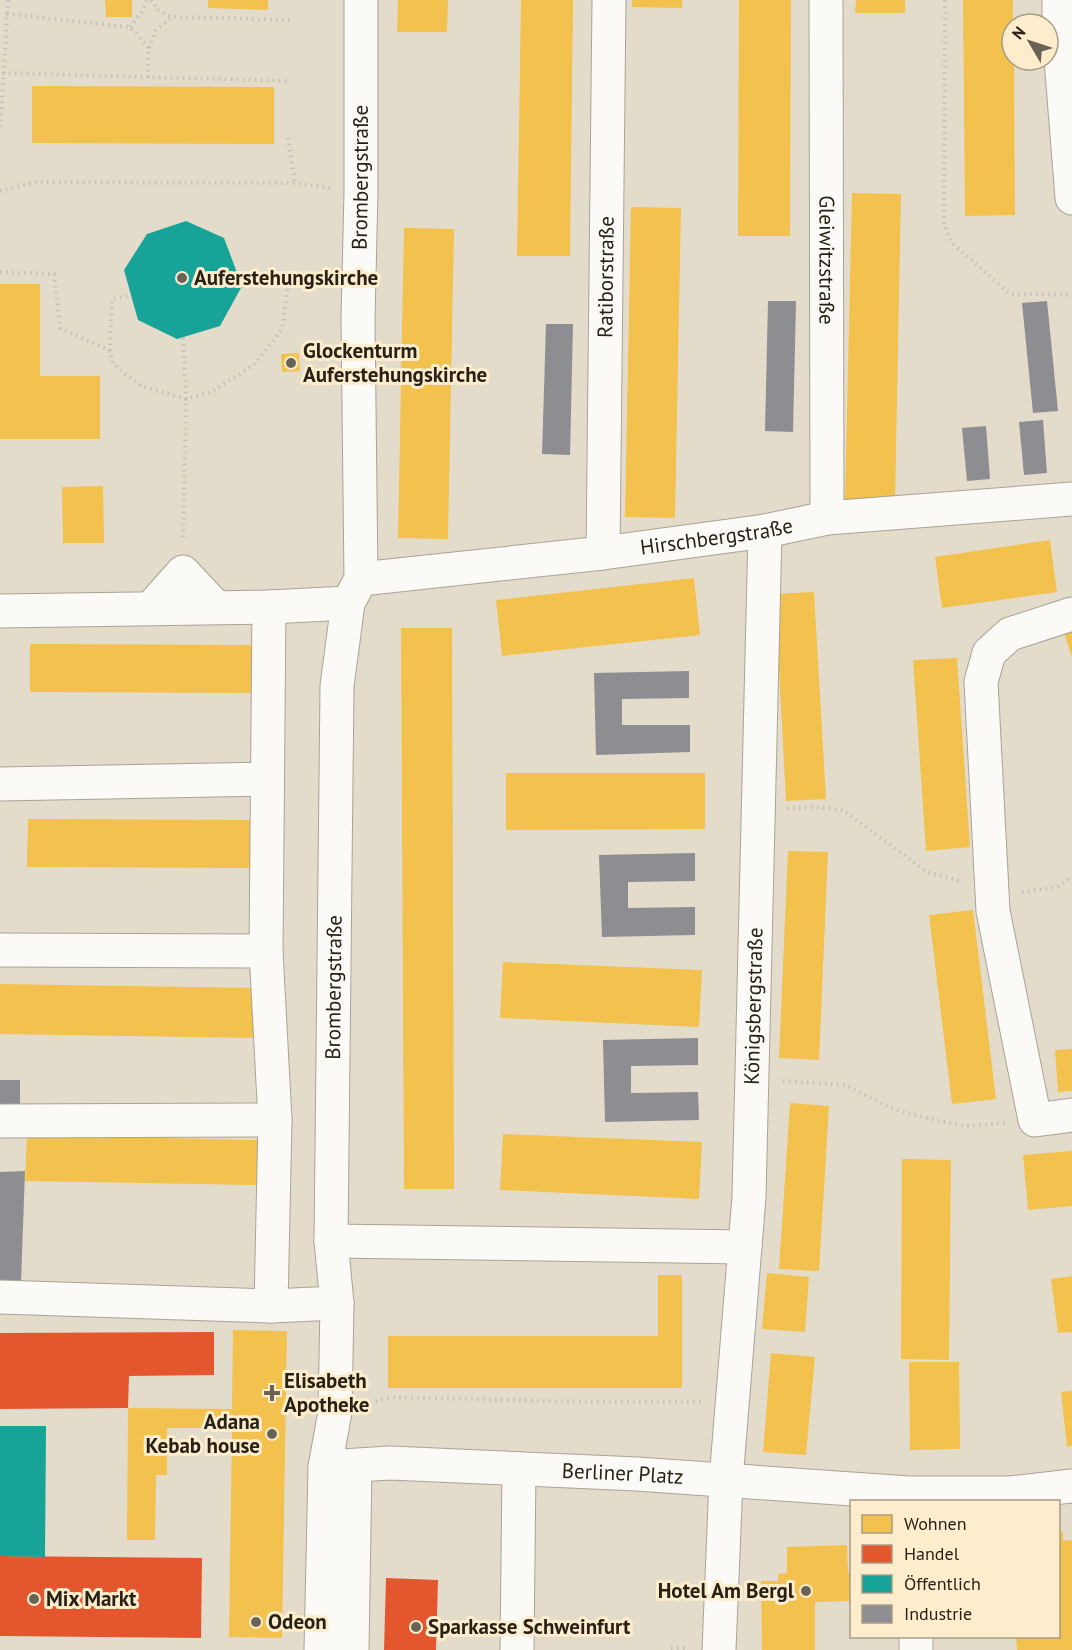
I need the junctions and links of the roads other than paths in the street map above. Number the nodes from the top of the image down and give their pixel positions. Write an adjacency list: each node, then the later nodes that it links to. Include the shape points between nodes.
1 (361, 0): 10 (street, Brombergstraße)
2 (609, 0): 9 (street, Ratiborstraße)
3 (826, 0): 7 (street, Gleiwitzstraße)
4 (1059, 0): 5 (street)
5 (1072, 198)
6 (1072, 499): 7 (street, Hirschbergstraße)
7 (827, 518): 8 (street, Hirschbergstraße)
8 (765, 531): 9 (street, Hirschbergstraße); 24 (street, Königsbergstraße)
9 (603, 553): 10 (street, Hirschbergstraße)
10 (355, 591): 12 (street); 23 (street, Brombergstraße, via 337,686)
11 (216, 607): 12 (street); 13 (street); 13 (street, via 183,572)
12 (269, 607): 16 (street)
13 (151, 608): 14 (street)
14 (0, 611)
15 (1072, 615): 20 (street, via 1010,634 989,652 981,682 993,911 1035,1120)
16 (267, 779): 17 (street); 19 (street)
17 (0, 784)
18 (0, 950): 19 (street)
19 (266, 951): 22 (street)
20 (1072, 1115)
21 (0, 1120): 22 (street)
22 (275, 1120): 27 (street)
23 (331, 1241): 24 (street); 26 (street, Brombergstraße)
24 (745, 1247): 30 (street, Königsbergstraße)
25 (0, 1297): 27 (street)
26 (337, 1303): 27 (street); 28 (street, via 335,1412)
27 (270, 1306)
28 (340, 1466): 29 (street, Berliner Platz, via 390,1463); 33 (street); 34 (street)
29 (519, 1469): 30 (street, Berliner Platz); 35 (street)
30 (726, 1480): 32 (street, Berliner Platz); 36 (street, Königsbergstraße)
31 (1072, 1486): 32 (street, Berliner Platz)
32 (913, 1497)
33 (321, 1650)
34 (352, 1650)
35 (517, 1650)
36 (719, 1650)

